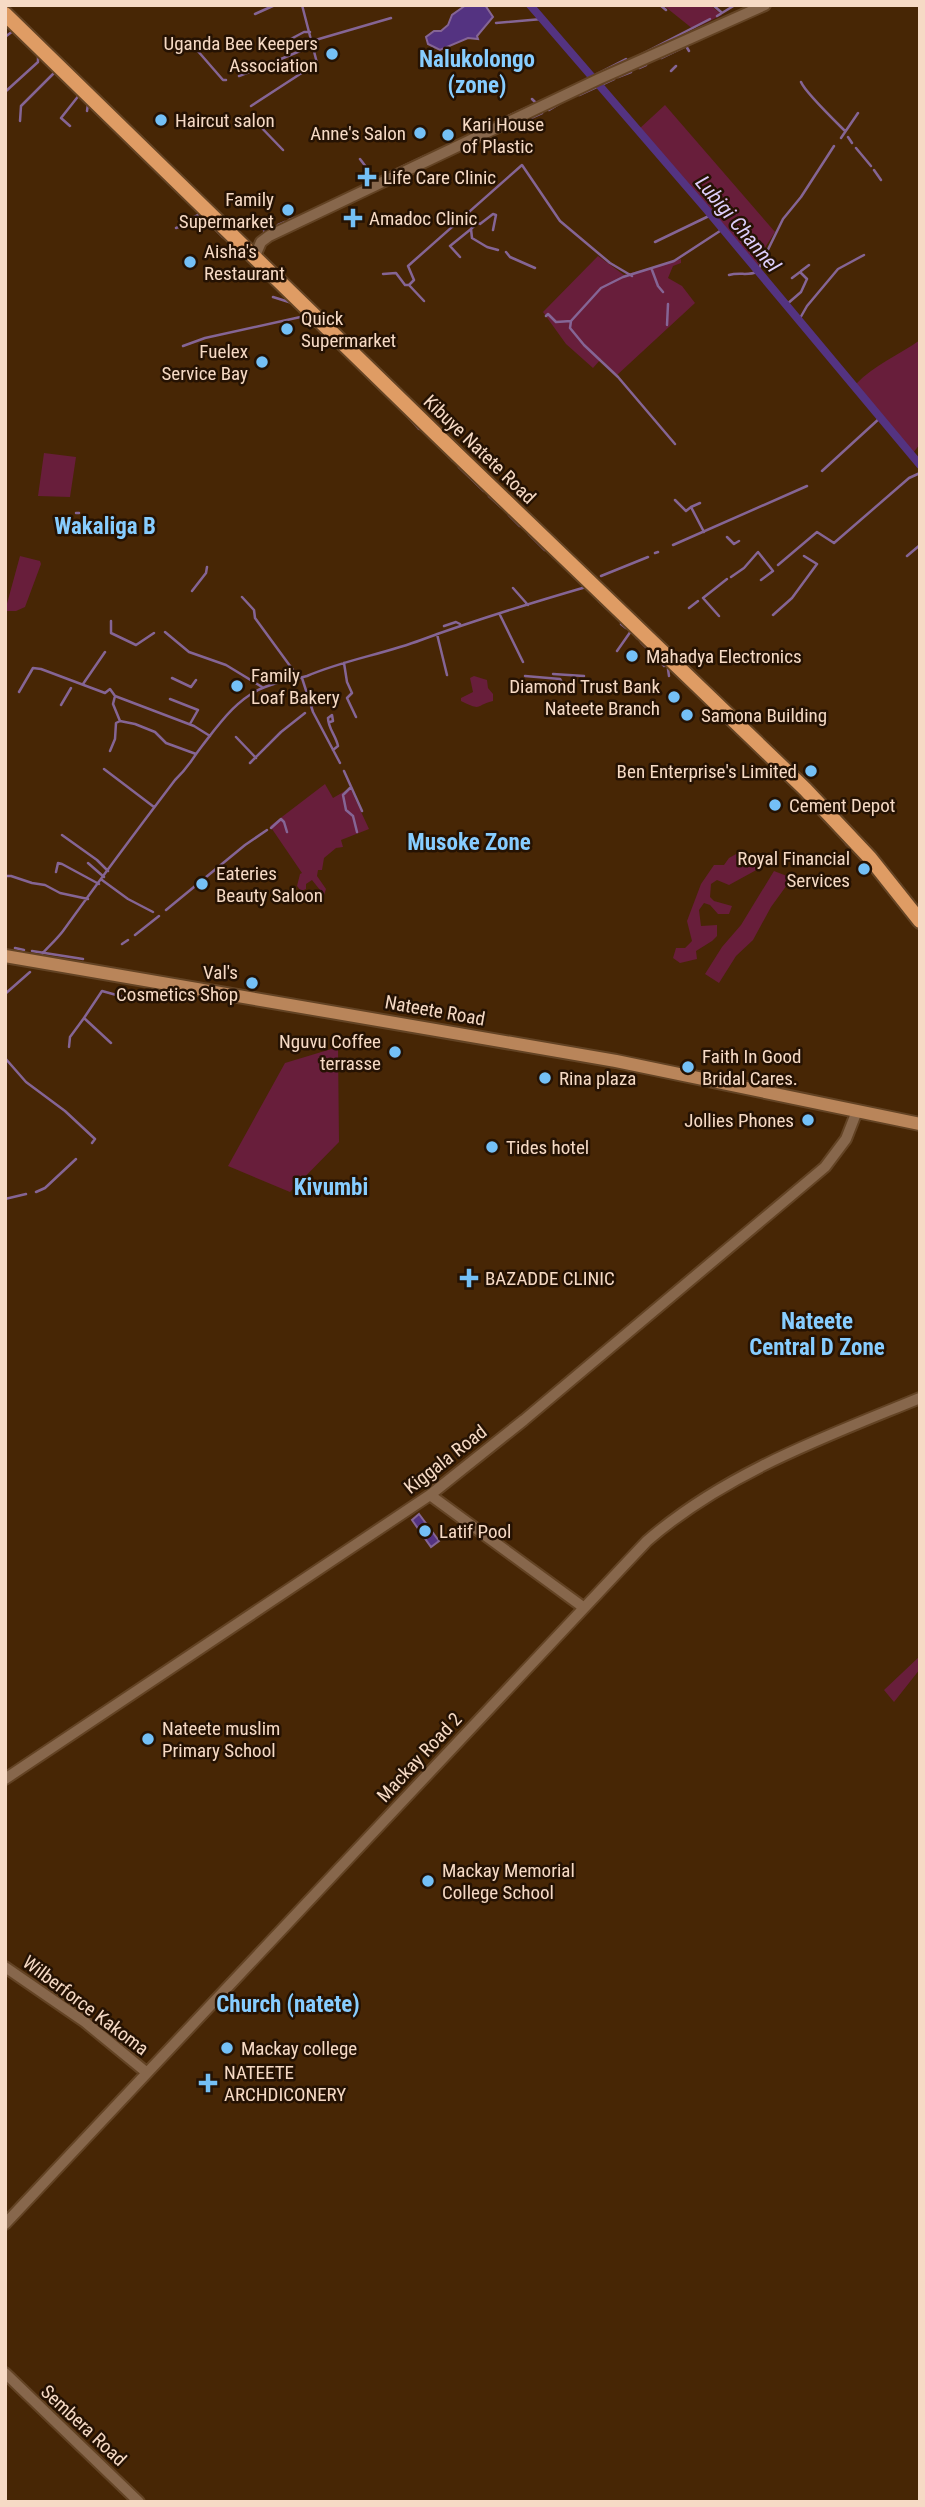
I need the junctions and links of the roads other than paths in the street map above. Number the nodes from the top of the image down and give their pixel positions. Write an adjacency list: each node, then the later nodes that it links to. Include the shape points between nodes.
1 (765, 5): 3 (street, via 269,236)
2 (5, 14): 3 (main road, Kibuye Natete Road)
3 (255, 256): 4 (main road, Kibuye Natete Road, via 805,789 870,858)
4 (920, 921)
5 (5, 956): 6 (main road, Nateete Road, via 512,1042)
6 (857, 1111): 7 (main road, Nateete Road); 9 (street, Kiggala Road, via 846,1139 825,1167)
7 (920, 1124)
8 (920, 1398): 10 (street, Mackay Road 2, via 773,1462 697,1501 647,1541)
9 (430, 1495): 10 (street); 11 (street, Kiggala Road)
10 (583, 1607): 13 (street, Mackay Road 2)
11 (5, 1779)
12 (5, 1967): 13 (street, Wilberforce Kakoma, via 94,2028)
13 (146, 2072): 14 (street, Mackay Road 2)
14 (5, 2224)
15 (5, 2373): 16 (street, Sembera Road)
16 (139, 2502)

